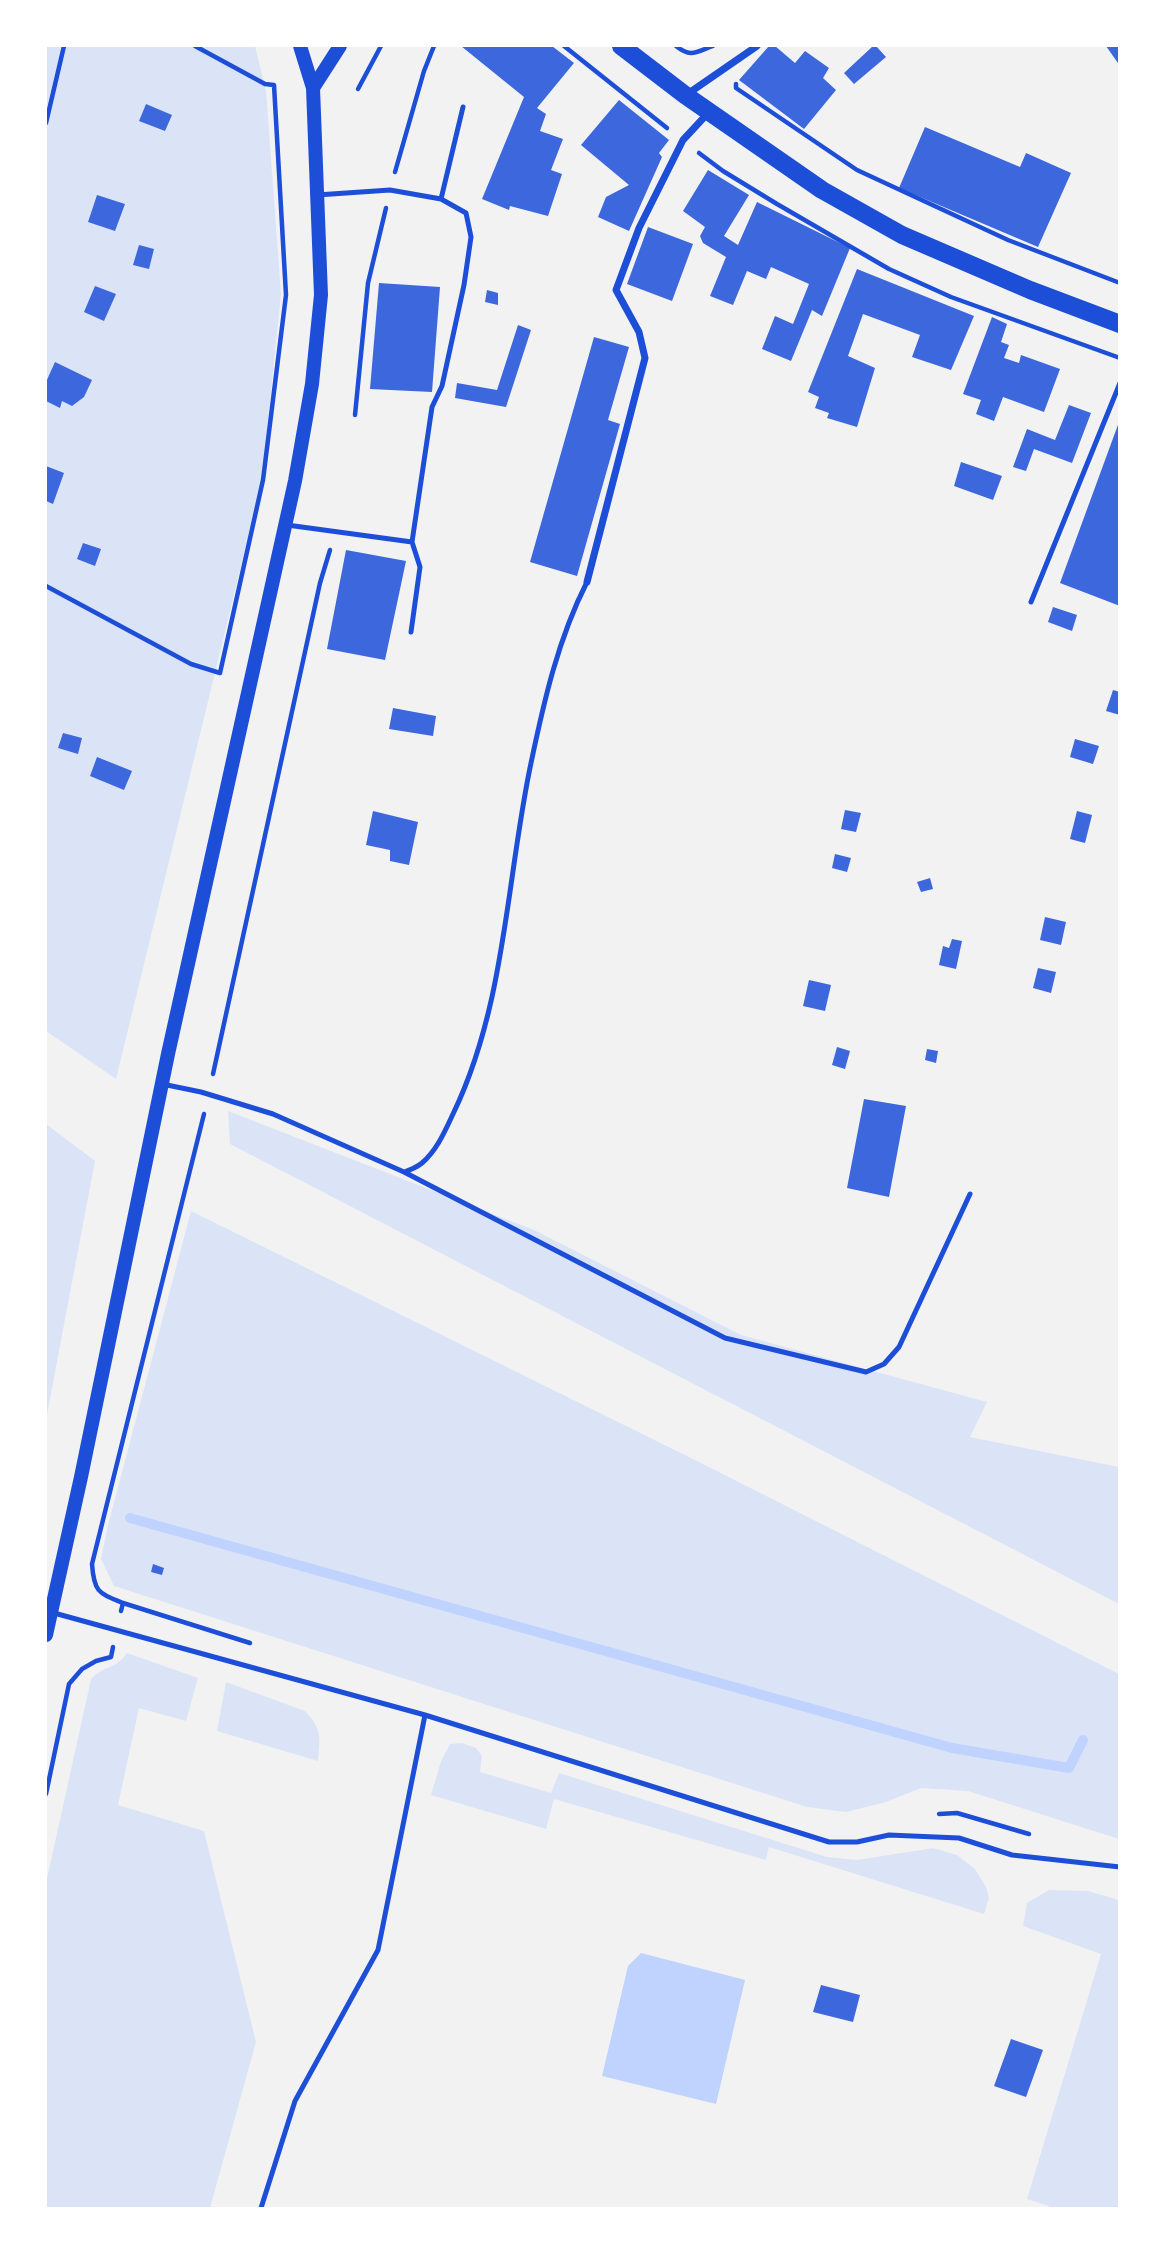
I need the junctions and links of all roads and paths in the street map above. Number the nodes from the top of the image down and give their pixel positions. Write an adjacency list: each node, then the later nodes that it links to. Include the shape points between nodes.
1 (64, 46): 17 (path)
2 (195, 46): 28 (path, via 274,85 286,295 263,480 220,673 191,664)
3 (300, 46): 12 (main road)
4 (340, 46): 12 (main road)
5 (381, 46): 13 (path)
6 (435, 46): 18 (path)
7 (621, 46): 14 (main road)
8 (676, 46): 9 (path, via 695,53)
9 (713, 46)
10 (757, 46): 14 (street)
11 (736, 80): 21 (path, via 736,88 857,170 1008,240)
12 (313, 88): 19 (main road)
13 (358, 89)
14 (685, 95): 16 (main road)
15 (463, 107): 20 (lane)
16 (709, 111): 22 (main road, via 822,190 902,234); 27 (street, via 683,140 639,228 616,290 639,332 645,358)
17 (46, 123)
18 (390, 190): 19 (lane); 20 (lane); 24 (path, via 368,283)
19 (317, 195): 25 (main road, via 321,295 312,384)
20 (441, 199): 26 (lane, via 466,213 471,237 442,386 432,407)
21 (1119, 283)
22 (1119, 324)
23 (1119, 383): 29 (lane)
24 (355, 415)
25 (286, 525): 26 (lane); 31 (main road)
26 (412, 542): 30 (lane, via 420,567)
27 (587, 582): 32 (lane, via 554,663 536,740 499,968 479,1054 440,1141 421,1164)
28 (46, 586)
29 (1031, 602)
30 (411, 632)
31 (162, 1084): 32 (lane, via 272,1114); 34 (main road)
32 (404, 1172): 33 (lane, via 725,1338 866,1372 884,1364 899,1347)
33 (970, 1194)
34 (51, 1612): 35 (lane); 36 (main road)
35 (117, 1630): 37 (path, via 123,1603); 38 (lane); 39 (path, via 111,1657 82,1669 69,1684)
36 (46, 1635)
37 (256, 1645)
38 (425, 1715): 42 (lane, via 829,1842 889,1835 959,1838 1012,1855); 43 (lane, via 378,1950 295,2101)
39 (46, 1794)
40 (931, 1815): 41 (path, via 957,1814)
41 (1036, 1837)
42 (1119, 1867)
43 (261, 2208)

